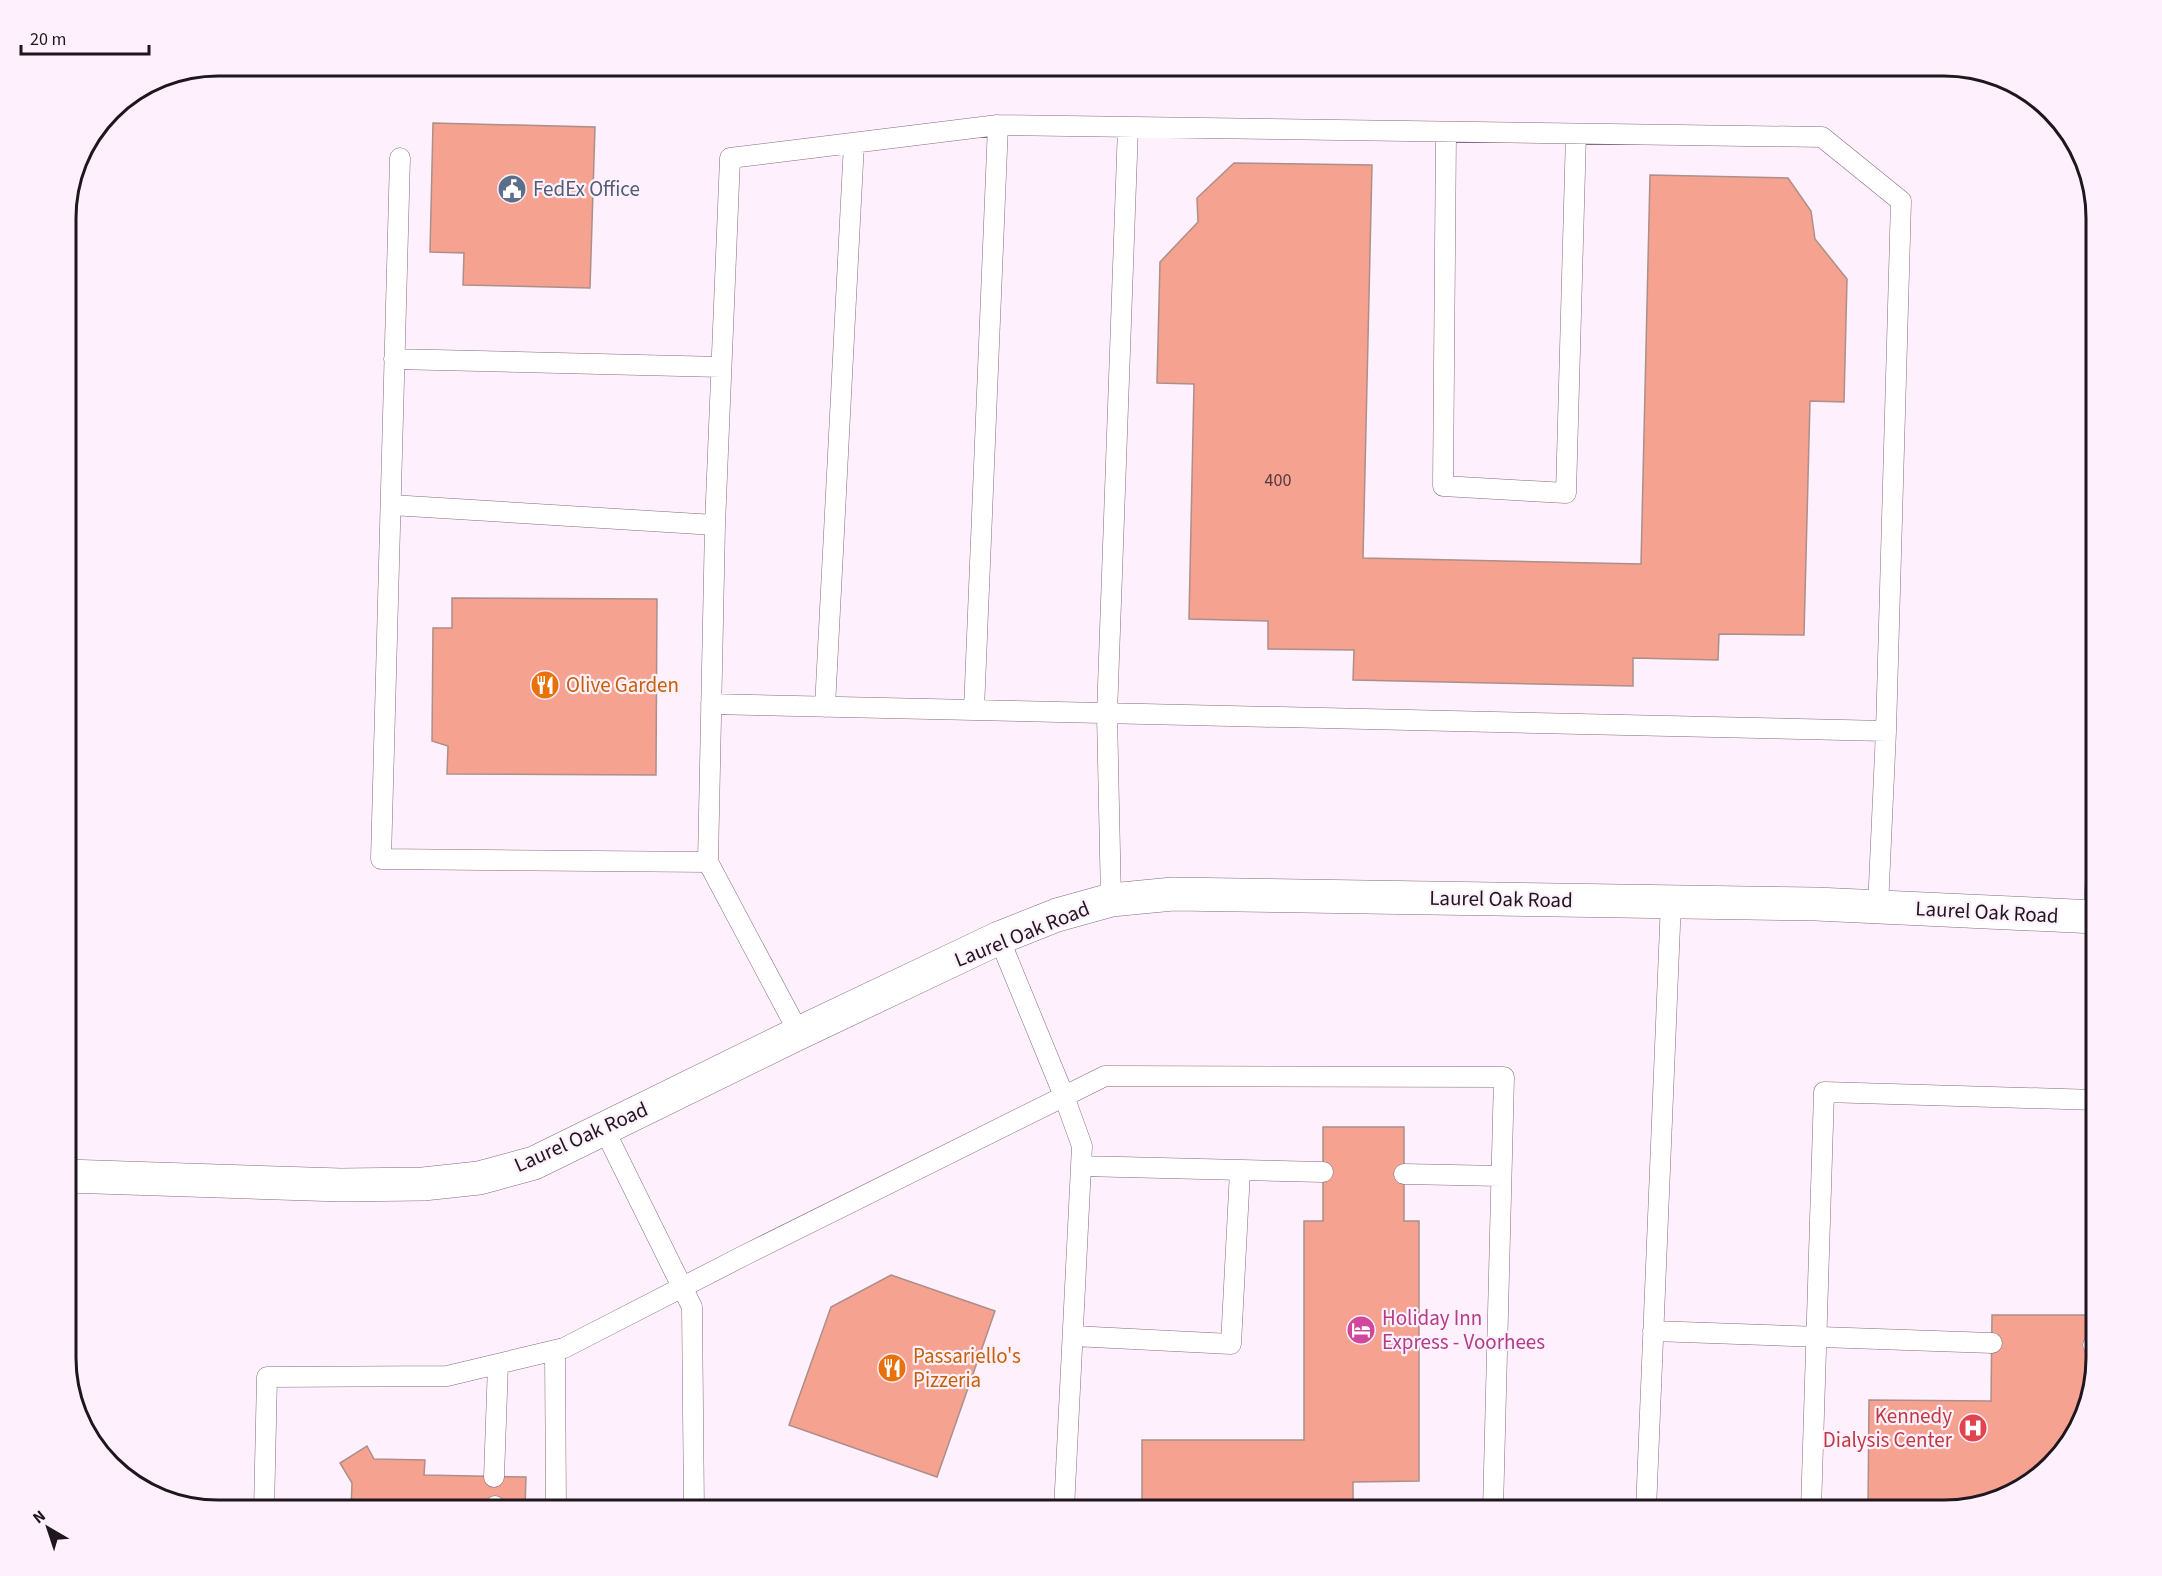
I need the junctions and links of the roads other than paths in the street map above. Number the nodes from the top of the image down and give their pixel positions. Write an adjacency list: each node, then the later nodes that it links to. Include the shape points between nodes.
1 (998, 125): 2 (lane); 5 (lane); 13 (lane)
2 (1128, 127): 3 (lane); 14 (lane)
3 (1446, 132): 4 (lane); 4 (lane, via 1443,486 1566,493)
4 (1576, 134): 15 (lane, via 1822,137 1901,201)
5 (854, 143): 8 (lane, via 730,158); 12 (lane)
6 (400, 158): 7 (lane)
7 (394, 358): 8 (lane); 9 (lane)
8 (721, 367): 10 (lane)
9 (391, 505): 10 (lane); 16 (lane, via 381,859)
10 (714, 525): 11 (lane)
11 (711, 704): 12 (lane); 16 (lane)
12 (825, 707): 13 (lane)
13 (974, 710): 14 (lane)
14 (1107, 714): 15 (lane); 17 (lane)
15 (1886, 731): 19 (lane)
16 (708, 862): 22 (lane)
17 (1111, 900): 18 (street, Laurel Oak Road, via 1173,894); 21 (street, Laurel Oak Road, via 1057,915)
18 (1671, 901): 19 (street, Laurel Oak Road); 33 (lane)
19 (1878, 907): 20 (street, Laurel Oak Road)
20 (2086, 917)
21 (999, 938): 22 (street, Laurel Oak Road); 23 (lane)
22 (799, 1033): 25 (street, Laurel Oak Road)
23 (1064, 1096): 26 (lane, via 1082,1146); 31 (lane, via 1105,1076 1504,1077); 32 (lane)
24 (2086, 1100): 35 (lane, via 1824,1092)
25 (604, 1129): 30 (street, Laurel Oak Road, via 534,1163 479,1178 423,1184); 32 (lane)
26 (1081, 1166): 27 (lane); 34 (lane)
27 (1240, 1171): 28 (lane); 34 (lane, via 1231,1344)
28 (1323, 1172)
29 (1404, 1174): 31 (lane)
30 (77, 1176)
31 (1501, 1176): 44 (lane)
32 (682, 1288): 37 (lane); 42 (lane, via 692,1306)
33 (1653, 1331): 35 (lane); 45 (lane)
34 (1072, 1336): 43 (lane)
35 (1816, 1336): 36 (lane); 46 (lane)
36 (1992, 1343)
37 (555, 1351): 38 (lane); 41 (lane)
38 (498, 1364): 39 (lane); 40 (lane, via 447,1376 267,1377)
39 (494, 1477)
40 (264, 1500)
41 (556, 1500)
42 (694, 1500)
43 (1064, 1500)
44 (1493, 1500)
45 (1646, 1500)
46 (1811, 1500)

